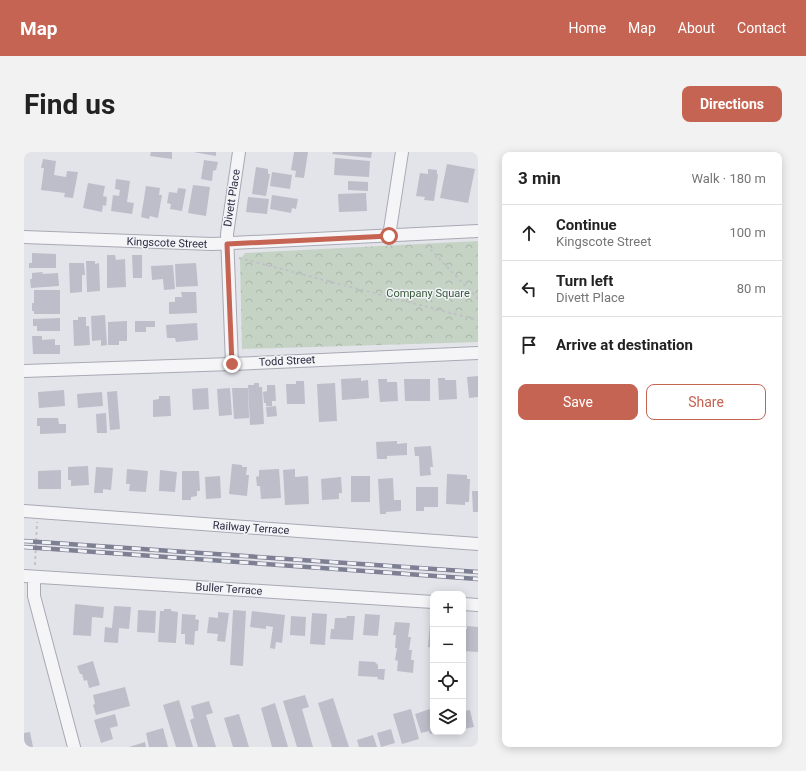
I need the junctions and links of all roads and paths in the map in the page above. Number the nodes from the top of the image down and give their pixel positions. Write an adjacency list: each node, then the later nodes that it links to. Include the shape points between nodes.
1 (239, 152): 7 (street, Divett Place, via 226,234)
2 (402, 152): 4 (street)
3 (478, 231): 4 (street, Kingscote Street)
4 (389, 236): 7 (street, Kingscote Street)
5 (24, 237): 7 (street, Kingscote Street)
6 (428, 242): 9 (path, via 429,248)
7 (227, 244): 12 (street, Divett Place)
8 (237, 258): 10 (path)
9 (478, 299)
10 (478, 320)
11 (478, 353): 12 (street, Todd Street)
12 (232, 364): 13 (street, Todd Street)
13 (24, 371)
14 (24, 511): 15 (street, Railway Terrace)
15 (38, 513): 16 (street, Railway Terrace); 17 (path, via 37,548)
16 (478, 544)
17 (29, 576): 18 (street, Buller Terrace); 21 (street)
18 (430, 602)
19 (466, 604): 20 (street)
20 (478, 605)
21 (74, 747)

